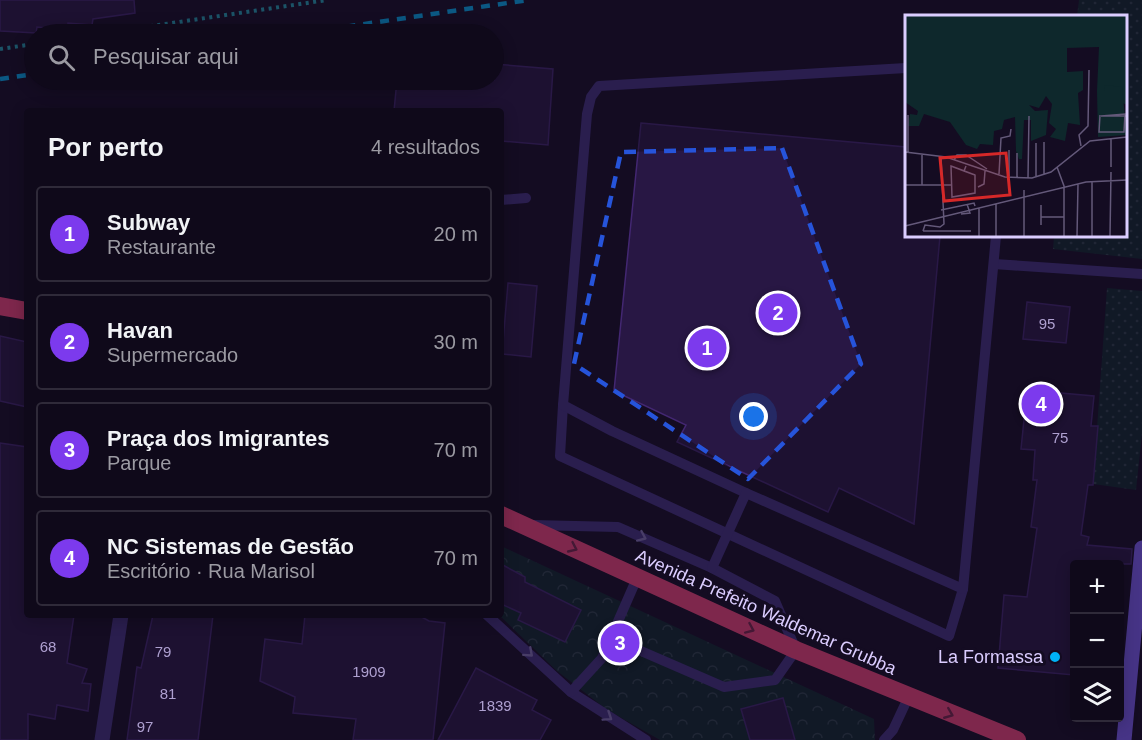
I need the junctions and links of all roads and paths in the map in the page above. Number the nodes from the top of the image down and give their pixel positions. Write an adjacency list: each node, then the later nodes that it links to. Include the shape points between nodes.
1 (327, 0): 2 (path)
2 (165, 24)
3 (24, 45): 4 (path)
4 (0, 49)
5 (905, 68): 13 (lane, via 599,86 591,97 587,114)
6 (526, 198): 7 (lane)
7 (504, 200)
8 (996, 237): 9 (lane)
9 (994, 264): 10 (lane); 21 (lane)
10 (1142, 274)
11 (0, 306): 12 (highway)
12 (24, 310)
13 (563, 405): 14 (lane); 17 (lane, via 560,456)
14 (746, 493): 17 (lane); 21 (lane)
15 (504, 516): 16 (highway, Avenida Prefeito Waldemar Grubba)
16 (522, 525): 19 (lane, one-way to 19, via 618,526); 20 (highway, Avenida Prefeito Waldemar Grubba, one-way to 20)
17 (727, 534): 19 (lane); 21 (lane, via 949,636)
18 (1142, 548): 32 (street)
19 (712, 568): 25 (lane, via 775,602)
20 (637, 578): 24 (lane); 25 (highway, Avenida Prefeito Waldemar Grubba, one-way to 25)
21 (963, 589)
22 (121, 618): 28 (street)
23 (491, 618): 26 (lane, one-way to 26)
24 (611, 638): 25 (lane, via 724,687 775,680); 26 (lane, via 602,658)
25 (796, 650): 27 (highway, Avenida Prefeito Waldemar Grubba)
26 (571, 692): 29 (lane, one-way to 29)
27 (908, 698): 30 (lane); 31 (highway, Avenida Prefeito Waldemar Grubba, one-way to 31)
28 (102, 740)
29 (646, 740)
30 (884, 740)
31 (1017, 740)
32 (1124, 740)

